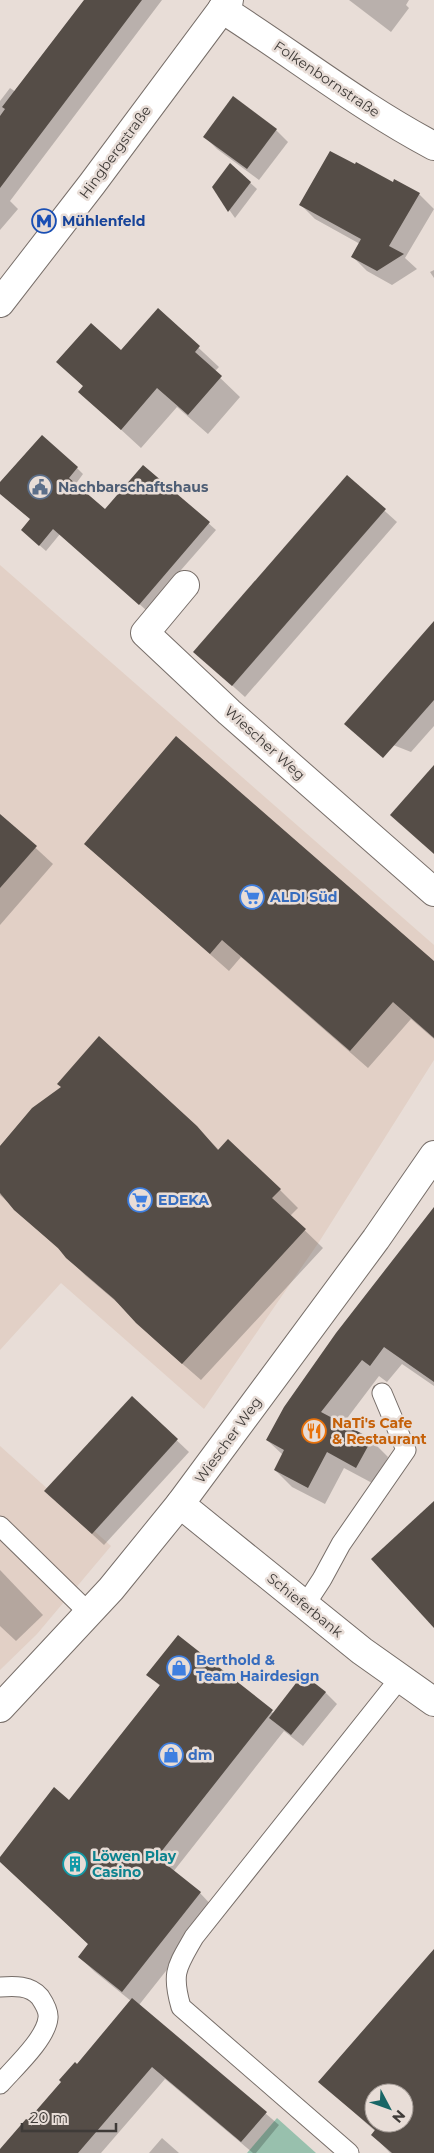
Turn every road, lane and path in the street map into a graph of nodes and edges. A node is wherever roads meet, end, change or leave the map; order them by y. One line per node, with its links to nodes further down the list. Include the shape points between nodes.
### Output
1 (225, 5): 2 (street, Folkenbornstraße, via 398,127); 3 (street, Hingbergstraße)
2 (434, 146)
3 (0, 302)
4 (185, 585): 5 (street, Wiescher Weg, via 145,633 229,712)
5 (434, 892)
6 (434, 1155): 8 (street, Wiescher Weg, via 376,1240)
7 (382, 1394): 10 (lane, via 406,1450)
8 (180, 1504): 10 (street, Schieferbank); 11 (street, Wiescher Weg)
9 (0, 1526): 11 (lane)
10 (305, 1605): 12 (street, Schieferbank)
11 (89, 1613): 13 (street, Wiescher Weg)
12 (400, 1678): 14 (street, Schieferbank); 17 (lane, via 194,1937 178,1965 175,1986 180,2007)
13 (2, 1700)
14 (434, 1702)
15 (0, 1987): 16 (lane, via 24,1987 37,1994 49,2016 40,2038)
16 (0, 2084)
17 (349, 2153)

